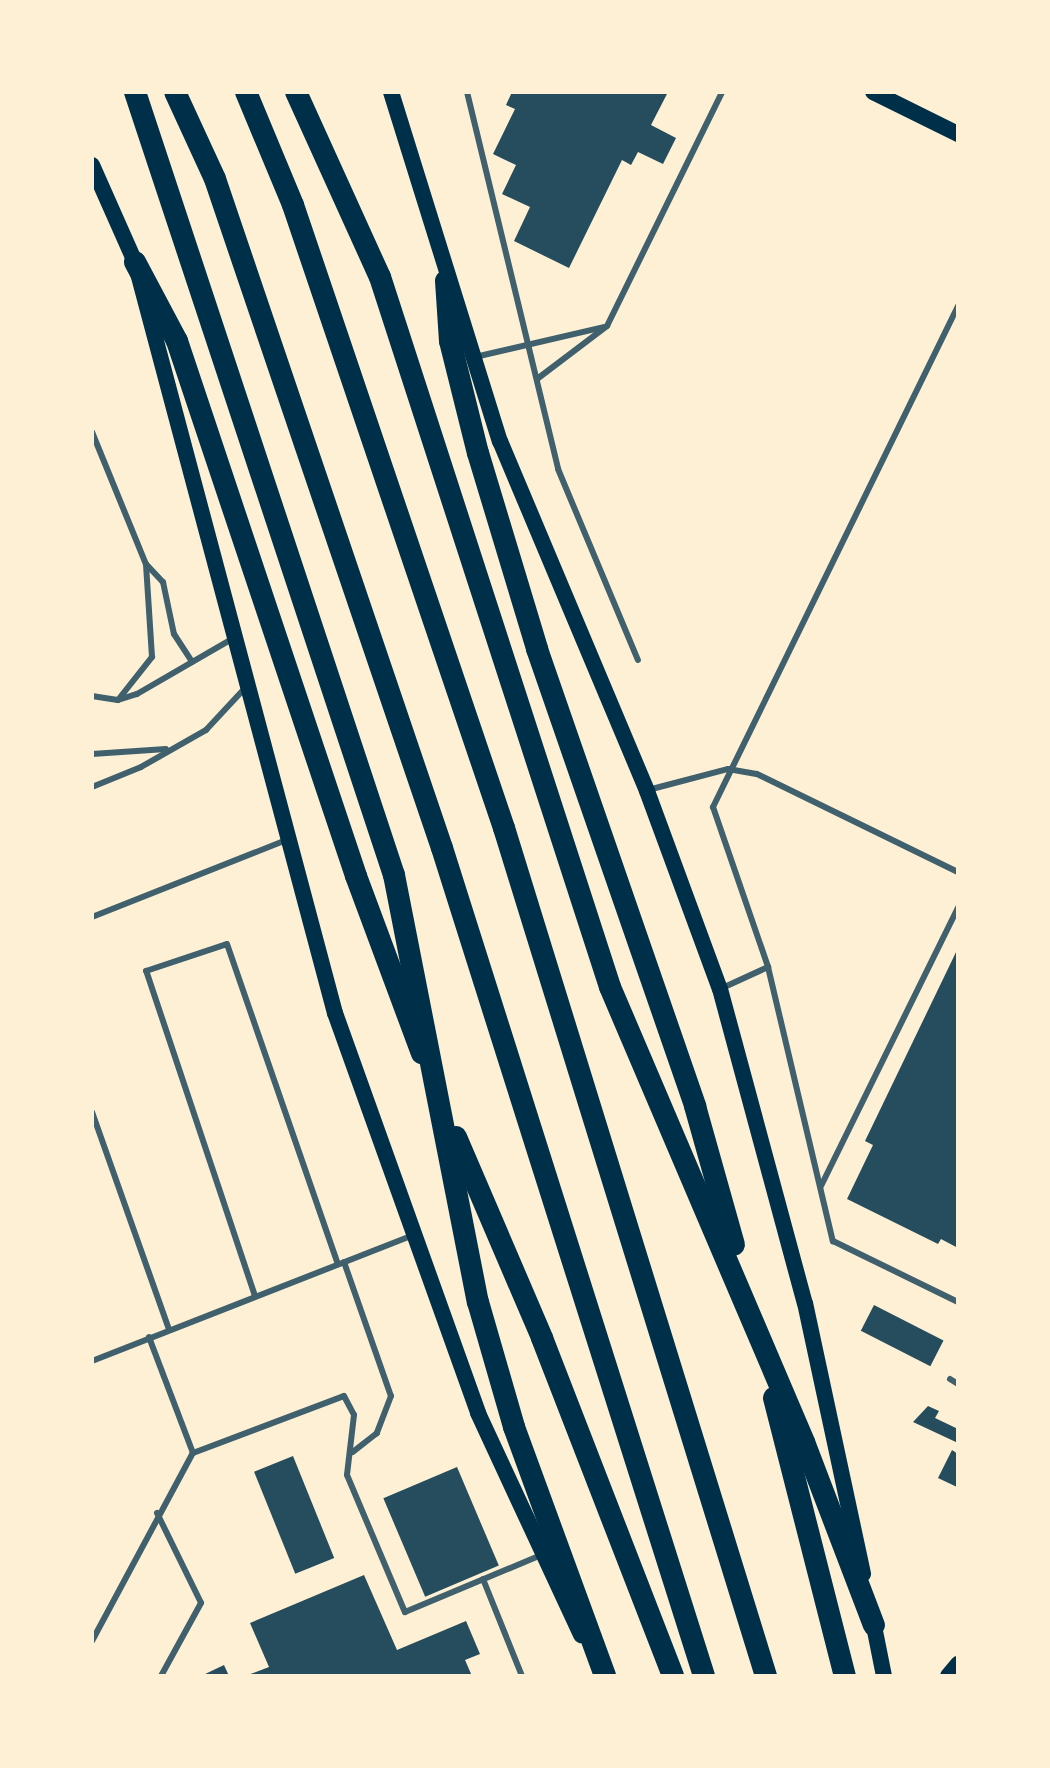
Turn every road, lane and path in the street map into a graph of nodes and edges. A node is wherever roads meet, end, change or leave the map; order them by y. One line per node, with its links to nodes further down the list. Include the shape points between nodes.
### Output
1 (135, 92): 59 (highway, via 394,875 478,1302 514,1427)
2 (175, 92): 61 (highway, via 215,179 442,848)
3 (246, 92): 62 (highway, via 293,205 504,828)
4 (296, 92): 54 (highway, via 380,277 610,987 798,1427)
5 (467, 92): 16 (lane)
6 (722, 92): 15 (lane)
7 (873, 92): 9 (main road)
8 (391, 93): 13 (main road)
9 (898, 98): 10 (main road)
10 (958, 134)
11 (92, 165): 12 (main road)
12 (135, 262): 21 (main road); 60 (highway, via 177,341 356,876 438,1095 542,1338)
13 (446, 281): 17 (main road); 63 (highway, via 450,341 478,453 537,649 624,893 732,1236)
14 (958, 306): 29 (lane)
15 (607, 326): 16 (lane); 18 (lane)
16 (526, 344): 17 (lane); 18 (lane)
17 (472, 358): 31 (main road, via 500,441)
18 (537, 379): 22 (lane, via 558,469)
19 (92, 432): 20 (lane)
20 (146, 564): 23 (lane, via 163,582 174,634); 26 (lane, via 152,657)
21 (232, 639): 23 (lane); 24 (main road)
22 (638, 660)
23 (192, 662): 26 (lane)
24 (245, 688): 27 (lane, via 206,730); 32 (main road)
25 (92, 696): 26 (lane)
26 (118, 700)
27 (169, 749): 28 (lane); 30 (lane, via 129,774)
28 (92, 754)
29 (728, 769): 31 (lane); 33 (lane, via 757,774); 36 (lane, via 713,807)
30 (92, 787)
31 (647, 791): 37 (main road)
32 (287, 840): 35 (lane); 40 (main road, via 335,1013)
33 (958, 872)
34 (958, 907): 39 (lane)
35 (92, 917)
36 (768, 967): 37 (lane); 39 (lane)
37 (720, 989): 54 (main road, via 805,1303)
38 (92, 1112): 44 (lane)
39 (821, 1186): 43 (lane, via 833,1241)
40 (414, 1235): 41 (lane); 52 (main road, via 478,1413)
41 (341, 1263): 42 (lane); 42 (lane, via 227,944 146,971); 49 (lane, via 391,1396 377,1433)
42 (255, 1296): 44 (lane)
43 (958, 1302)
44 (169, 1330): 45 (lane)
45 (149, 1337): 46 (lane); 50 (lane)
46 (92, 1361)
47 (950, 1379): 48 (lane)
48 (958, 1384)
49 (353, 1452): 50 (lane, via 354,1415 340,1396); 53 (lane, via 347,1475 405,1612)
50 (193, 1453): 51 (lane)
51 (157, 1513): 55 (lane); 57 (lane, via 201,1603)
52 (541, 1555): 53 (lane); 59 (main road)
53 (483, 1579): 58 (lane)
54 (874, 1625): 64 (main road)
55 (92, 1641)
56 (958, 1664): 65 (main road)
57 (161, 1676)
58 (522, 1676)
59 (603, 1676)
60 (673, 1676)
61 (704, 1676)
62 (766, 1676)
63 (845, 1676)
64 (884, 1676)
65 (948, 1676)

